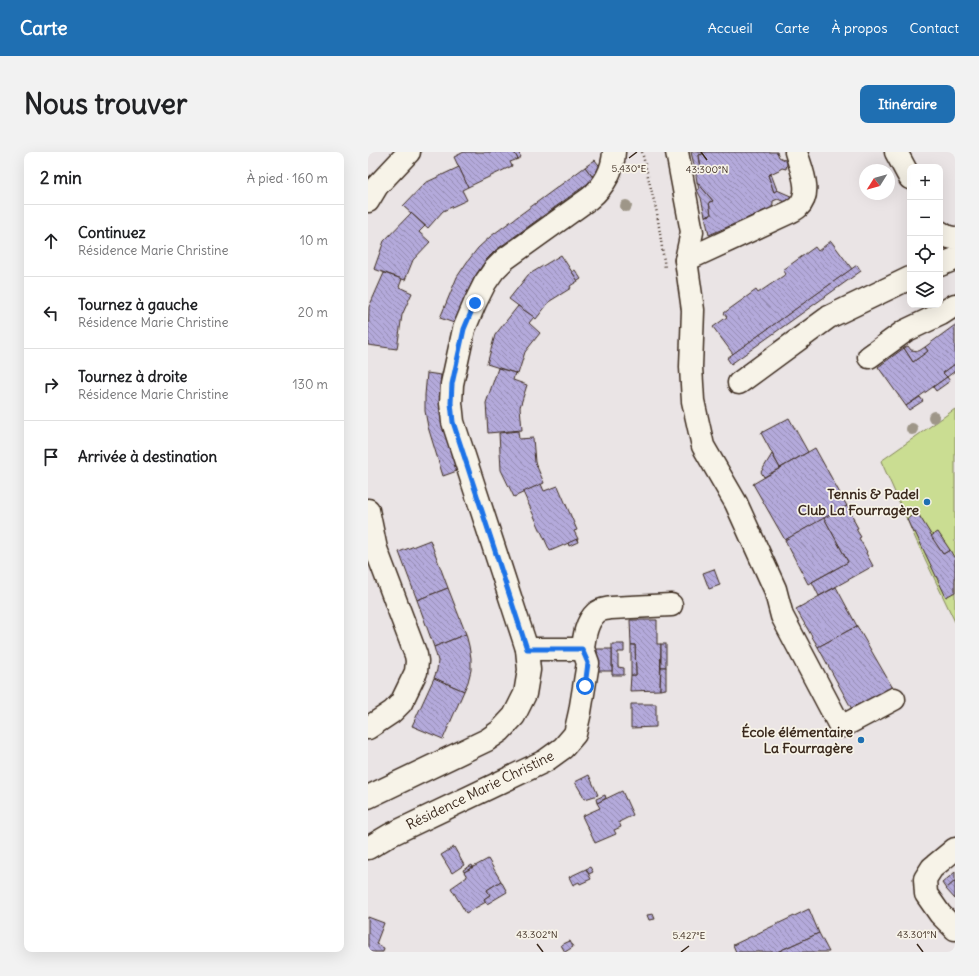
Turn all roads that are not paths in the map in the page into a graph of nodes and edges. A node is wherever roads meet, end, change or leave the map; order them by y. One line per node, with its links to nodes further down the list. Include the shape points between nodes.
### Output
1 (409, 152): 7 (street, via 377,186)
2 (614, 152): 19 (street, via 608,176 599,190 505,259 494,270 485,283 464,329 452,384 453,422)
3 (677, 152): 11 (street, via 692,232)
4 (796, 152): 11 (street, via 806,186 804,198 798,207)
5 (896, 152): 6 (street)
6 (907, 172)
7 (368, 201)
8 (943, 234): 9 (street)
9 (955, 238)
10 (955, 259): 12 (street)
11 (686, 260): 21 (street, via 693,310 693,401 703,446 736,503 775,589 782,616 839,724 843,726)
12 (943, 264)
13 (907, 279): 16 (street, via 829,317)
14 (955, 305): 15 (street, via 905,331)
15 (869, 357)
16 (739, 383)
17 (368, 510): 22 (street, via 376,549 417,661 416,672 401,703)
18 (671, 605): 20 (street, Résidence Marie Christine, via 602,609 590,620)
19 (527, 649): 20 (street); 23 (street, via 530,670 525,694 514,716 500,731 487,740)
20 (582, 649): 24 (street, Résidence Marie Christine, via 588,663 580,712 574,734 562,748 545,761)
21 (894, 699)
22 (368, 728)
23 (368, 797)
24 (368, 848)
25 (955, 849): 26 (street, via 932,868 925,878 926,894)
26 (955, 929)

